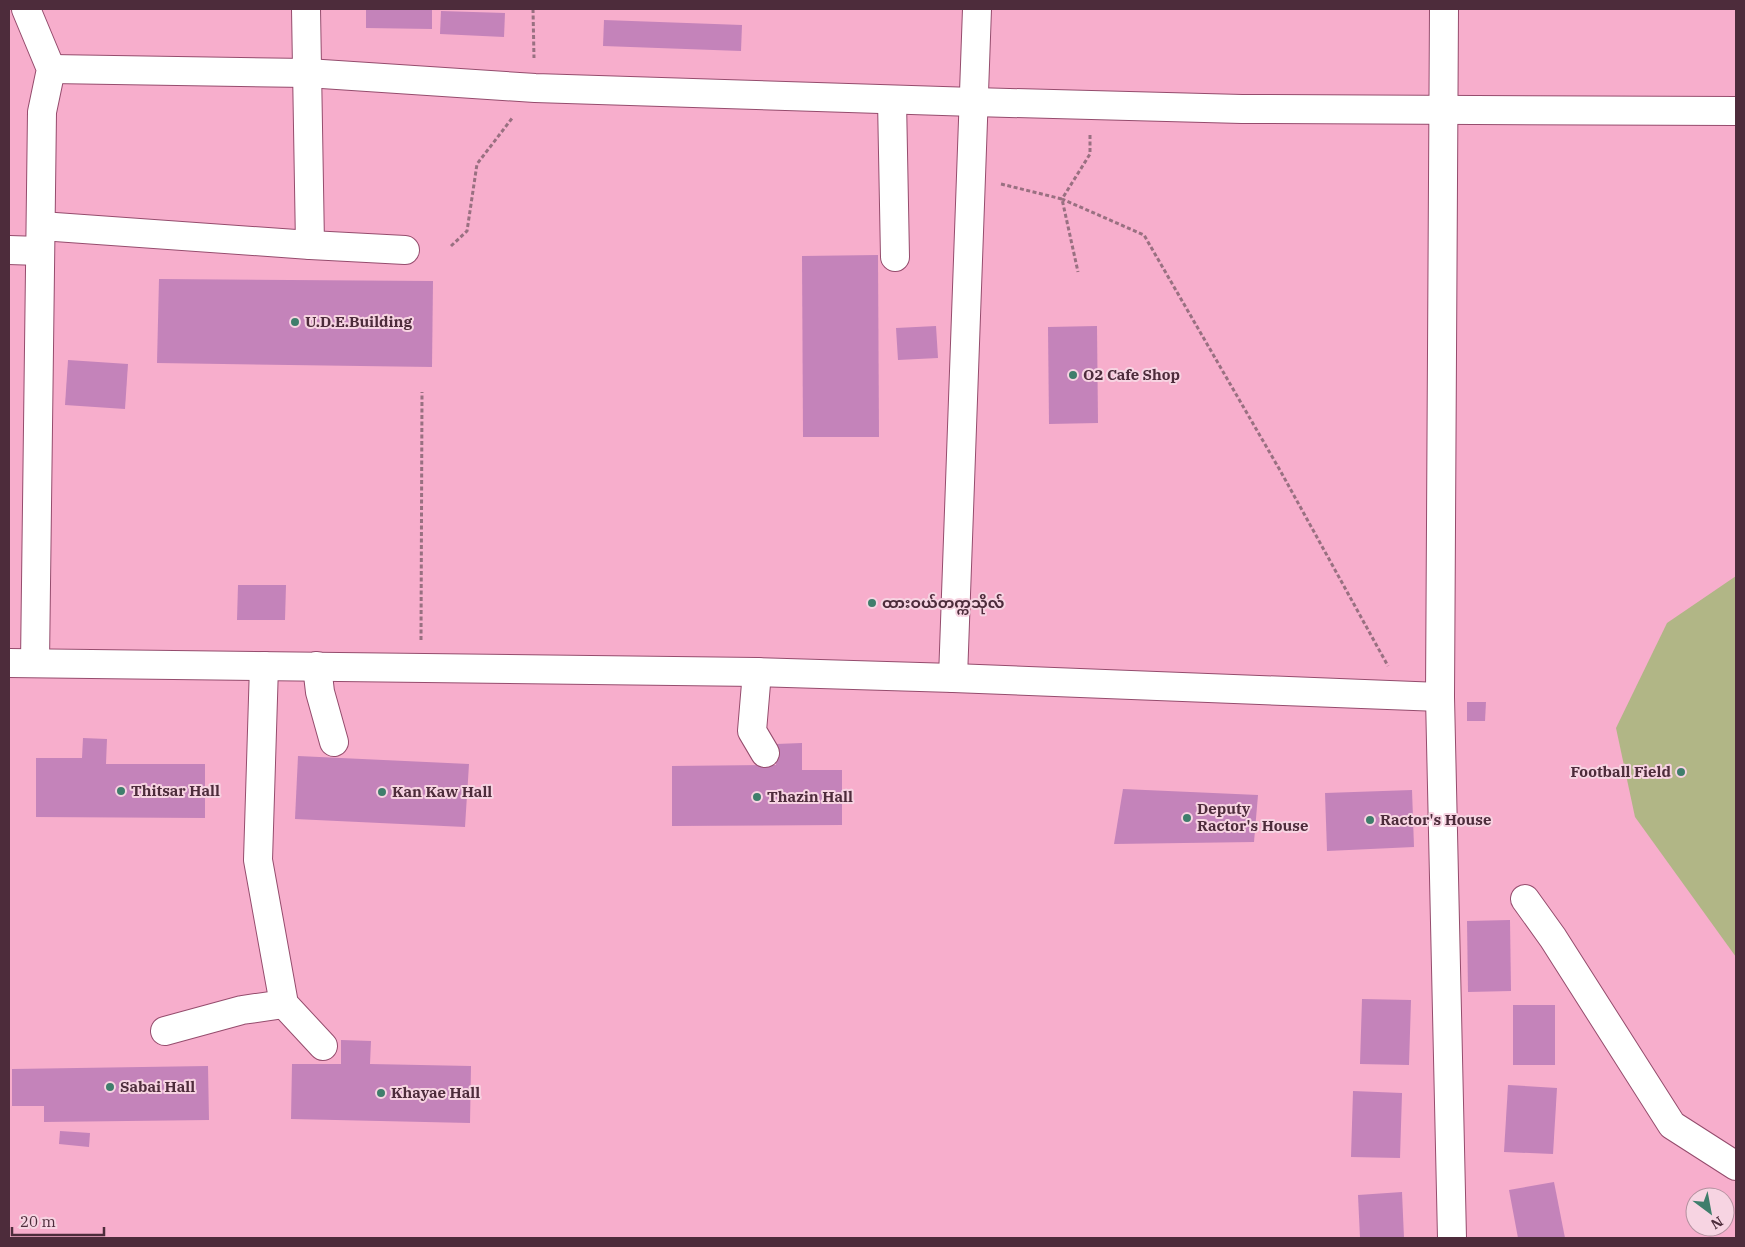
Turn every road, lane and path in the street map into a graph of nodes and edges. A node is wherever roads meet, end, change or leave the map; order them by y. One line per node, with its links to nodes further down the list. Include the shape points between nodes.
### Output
1 (26, 9): 6 (street)
2 (306, 9): 7 (street)
3 (533, 9): 8 (path)
4 (977, 9): 10 (street)
5 (1444, 9): 12 (street)
6 (51, 69): 7 (street); 16 (street, via 42,112)
7 (306, 73): 8 (street); 17 (street)
8 (535, 88): 9 (street); 18 (path, via 477,164 467,231)
9 (892, 100): 10 (street); 21 (street)
10 (974, 102): 11 (street); 29 (street)
11 (1090, 104): 12 (street); 15 (path, via 1090,154)
12 (1444, 110): 13 (street); 31 (street)
13 (1736, 111)
14 (999, 184): 15 (path)
15 (1062, 199): 22 (path); 30 (path, via 1144,235 1281,472)
16 (40, 238): 17 (street); 19 (street); 24 (street)
17 (310, 244): 20 (street)
18 (450, 246)
19 (9, 250)
20 (405, 250)
21 (895, 257)
22 (1078, 272)
23 (422, 392): 27 (path)
24 (22, 663): 25 (street)
25 (264, 666): 26 (street); 35 (street, via 258,860)
26 (317, 666): 27 (street); 32 (street, via 320,692)
27 (421, 668): 28 (street)
28 (757, 672): 29 (street); 33 (street, via 752,731)
29 (953, 678): 30 (street)
30 (1405, 697): 31 (street)
31 (1440, 698): 39 (street)
32 (334, 742)
33 (765, 753)
34 (1525, 899): 38 (street, via 1672,1126)
35 (284, 1004): 36 (street, via 242,1010); 37 (street)
36 (165, 1031)
37 (323, 1046)
38 (1736, 1166)
39 (1452, 1238)

